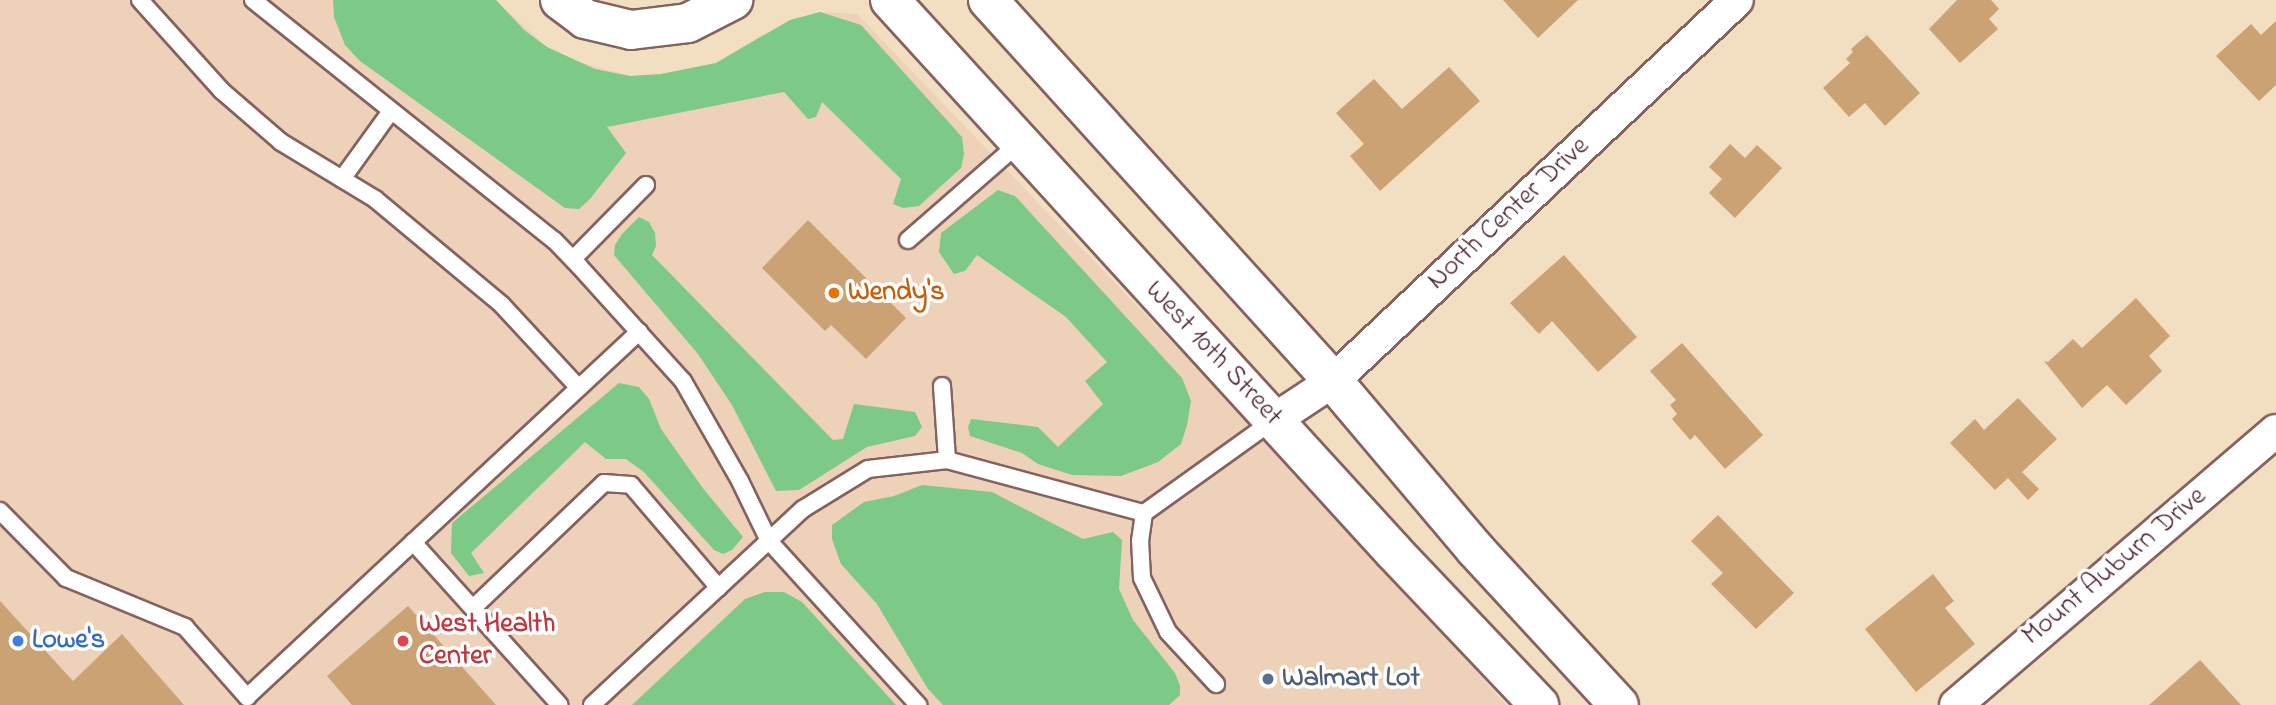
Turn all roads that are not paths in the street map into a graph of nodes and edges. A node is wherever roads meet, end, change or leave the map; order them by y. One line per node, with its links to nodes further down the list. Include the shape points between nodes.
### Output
1 (140, 0): 10 (lane, via 222,91 281,142)
2 (560, 0): 3 (main road, via 585,19 631,30 688,23)
3 (733, 0)
4 (890, 0): 9 (main road, West 10th Street)
5 (988, 0): 15 (main road)
6 (1737, 0): 15 (street, North Center Drive)
7 (256, 1): 8 (lane)
8 (391, 111): 10 (lane); 13 (lane)
9 (1020, 142): 12 (lane); 18 (main road, West 10th Street)
10 (342, 178): 17 (lane, via 375,199 502,305)
11 (646, 185): 13 (lane)
12 (908, 240)
13 (573, 259): 14 (lane)
14 (639, 332): 17 (lane); 23 (lane, via 683,381)
15 (1333, 381): 18 (street, North Center Drive); 33 (main road, via 1475,549)
16 (942, 386): 20 (lane)
17 (578, 387): 24 (lane)
18 (1274, 420): 22 (lane); 32 (main road, West 10th Street)
19 (2276, 430): 34 (street, Mount Auburn Drive)
20 (947, 460): 22 (lane); 23 (lane, via 868,469 803,509)
21 (0, 511): 28 (lane, via 66,578 185,627)
22 (1144, 513): 27 (lane, via 1142,578 1168,632)
23 (769, 541): 25 (lane); 31 (lane)
24 (413, 542): 26 (lane); 28 (lane)
25 (719, 588): 26 (lane, via 631,485 604,483); 30 (lane)
26 (473, 608): 29 (lane)
27 (1216, 684)
28 (254, 701)
29 (560, 705)
30 (592, 705)
31 (918, 705)
32 (1539, 705)
33 (1619, 705)
34 (1956, 705)

